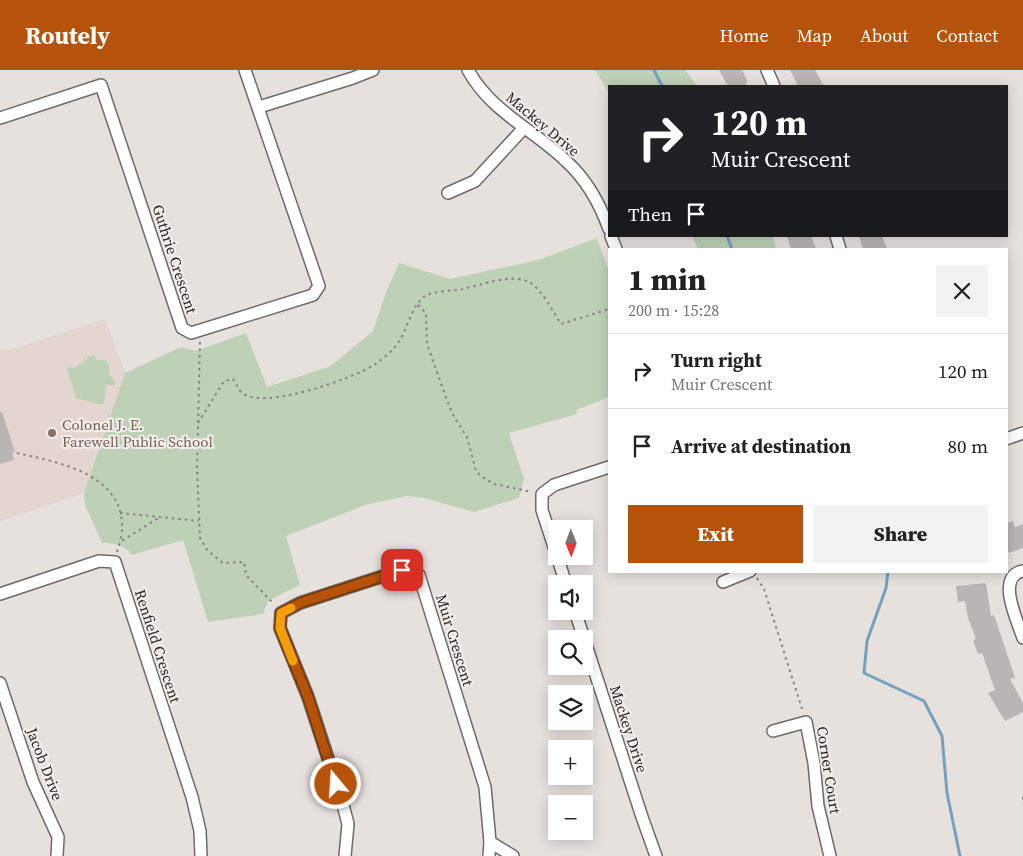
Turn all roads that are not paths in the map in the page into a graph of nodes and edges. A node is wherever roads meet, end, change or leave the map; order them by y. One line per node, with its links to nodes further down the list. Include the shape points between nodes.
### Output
1 (245, 70): 6 (street, Guthrie Crescent)
2 (373, 70): 6 (street)
3 (468, 70): 8 (street, Mackey Drive, via 476,85)
4 (767, 70): 5 (street)
5 (774, 85)
6 (258, 107): 7 (street, Guthrie Crescent, via 319,286 313,295 191,332 182,328 101,84)
7 (0, 118)
8 (524, 128): 9 (street, via 475,181); 10 (street, Mackey Drive, via 567,161 585,183)
9 (448, 193)
10 (608, 227)
11 (1023, 433): 12 (street)
12 (1008, 438)
13 (608, 466): 14 (street, via 554,486 542,494 542,510)
14 (548, 528)
15 (1023, 571): 20 (street, via 1013,576 1008,588)
16 (753, 574): 17 (street)
17 (723, 582)
18 (0, 594): 25 (street, Renfield Crescent, via 99,561 115,562 192,797)
19 (578, 620): 29 (street, Mackey Drive)
20 (1023, 638)
21 (0, 683): 24 (street, Jacob Drive, via 33,782 58,837)
22 (773, 731): 30 (street, Corner Court, via 806,722 818,806)
23 (490, 842): 26 (street, Muir Crescent, via 486,787 419,575 402,570 300,603 281,613 280,628 308,697 342,801 348,824); 27 (street, Muir Crescent); 28 (street)
24 (57, 856)
25 (202, 856)
26 (345, 856)
27 (489, 856)
28 (513, 856)
29 (656, 856)
30 (830, 856)

